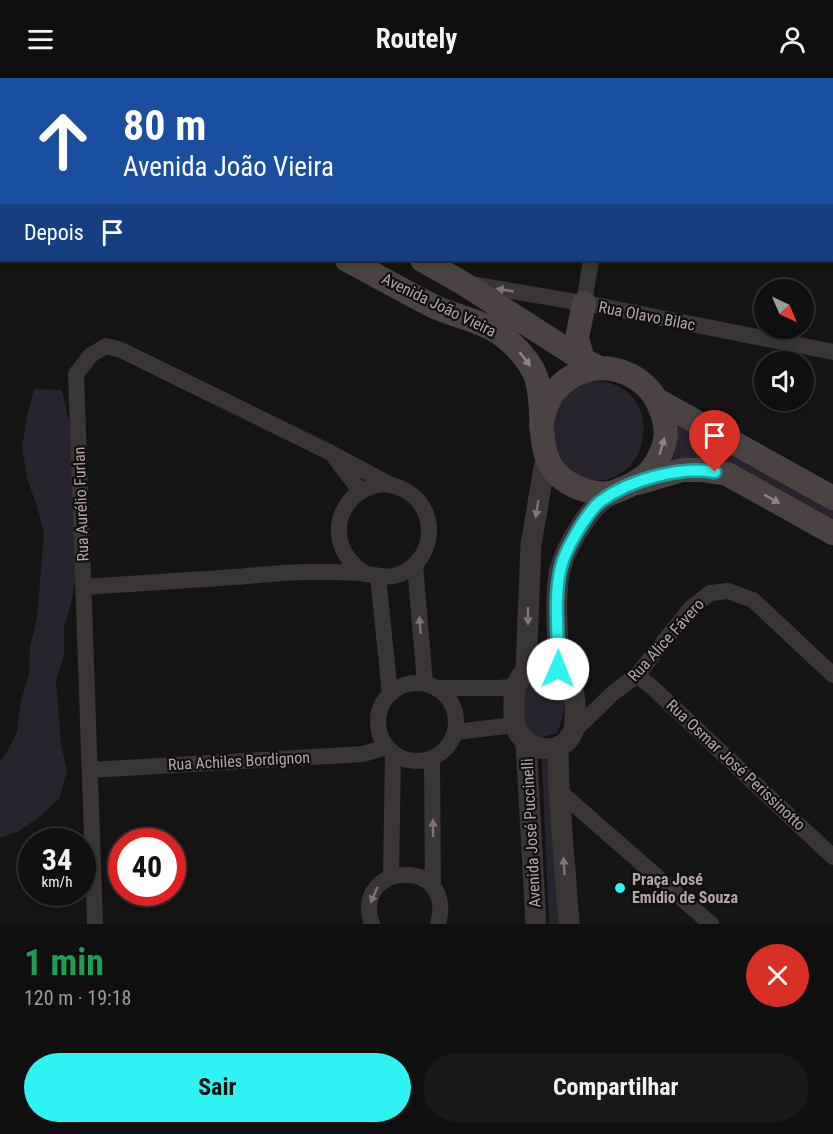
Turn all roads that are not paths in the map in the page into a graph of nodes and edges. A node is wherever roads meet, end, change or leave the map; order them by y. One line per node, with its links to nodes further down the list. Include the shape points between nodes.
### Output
1 (349, 261): 9 (main road, Avenida João Vieira, one-way to 9, via 434,306 495,330 508,340 529,362 536,377)
2 (424, 261): 4 (main road, Avenida João Vieira)
3 (591, 261): 5 (street)
4 (461, 282): 5 (street, Rua Olavo Bilac, one-way to 4); 7 (main road, Avenida João Vieira)
5 (584, 303): 6 (street, Rua Olavo Bilac); 7 (main road, via 578,338)
6 (833, 352)
7 (592, 364): 8 (main road, via 623,371 644,383); 9 (main road, via 554,393)
8 (659, 401): 12 (main road, one-way to 8, via 655,466 664,446 666,423); 16 (main road)
9 (541, 426): 11 (main road)
10 (331, 453): 13 (street, Rua Aurélio Furlan); 14 (street, Rua Aurélio Furlan); 22 (street, Rua Aurélio Furlan, via 106,346 91,355 76,374)
11 (546, 456): 15 (main road, via 553,468 574,486 594,492); 26 (street, one-way to 26, via 531,545)
12 (638, 483): 15 (main road); 17 (main road, one-way to 17, via 682,470 727,474)
13 (393, 486): 14 (street, via 371,487); 19 (street, via 418,500 430,526 424,554)
14 (361, 492): 18 (street, via 342,512 338,526)
15 (615, 492): 23 (street, via 599,503 584,522 561,567)
16 (833, 498)
17 (833, 533)
18 (343, 553): 20 (street); 21 (street, via 353,565)
19 (415, 565): 21 (street, via 391,577); 27 (street, one-way to 19)
20 (312, 572): 21 (street); 22 (street)
21 (372, 575): 29 (street)
22 (84, 587): 36 (street, Rua Aurélio Furlan)
23 (558, 669): 26 (street, via 537,665); 30 (street, via 564,673)
24 (637, 675): 25 (street, Rua Alice Fávero, via 691,608 710,593 728,591 753,600); 28 (street, Rua Alice Fávero); 38 (street, Rua Osmar José Perissinotto)
25 (833, 675)
26 (521, 678): 27 (street, via 498,688); 32 (street, via 513,697)
27 (432, 686): 29 (street, via 406,684); 31 (street, via 450,700 456,716)
28 (613, 693): 30 (street, Rua Alice Fávero); 33 (street, Rua Alice Fávero)
29 (390, 694): 34 (street, via 381,706 378,720 380,734)
30 (575, 698): 33 (street)
31 (455, 732): 32 (street); 35 (street, via 450,743)
32 (521, 734): 33 (street, via 536,748 545,750); 44 (street, Avenida José Puccinelli)
33 (566, 740): 37 (street, Avenida José Puccinelli)
34 (390, 750): 35 (street, via 412,761); 36 (street, Rua Achiles Bordignon); 39 (street)
35 (432, 758): 40 (street, one-way to 35)
36 (91, 770): 41 (street, Rua Aurélio Furlan)
37 (559, 791): 45 (street, Avenida José Puccinelli, one-way to 37); 46 (street)
38 (833, 857)
39 (391, 876): 40 (street, via 406,873 421,877); 42 (street, one-way to 42, via 378,885 370,898)
40 (433, 887): 43 (street, via 441,911)
41 (95, 924)
42 (372, 924)
43 (438, 924)
44 (536, 924)
45 (569, 924)
46 (711, 924)

